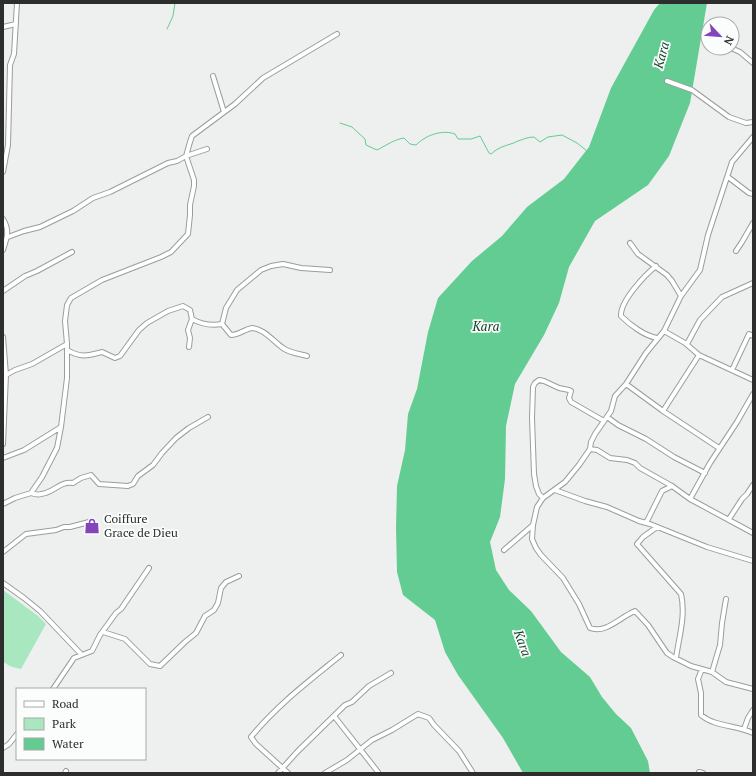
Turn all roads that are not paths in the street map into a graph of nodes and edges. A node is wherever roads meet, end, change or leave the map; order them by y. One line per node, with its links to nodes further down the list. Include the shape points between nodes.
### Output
1 (17, 3): 2 (street)
2 (16, 24): 3 (street); 14 (street, via 14,54 10,65 8,145)
3 (3, 27)
4 (337, 34): 9 (street, via 263,78)
5 (740, 52): 6 (street)
6 (753, 62)
7 (213, 76): 9 (street)
8 (667, 81): 10 (street, via 692,90 729,117 746,123)
9 (224, 112): 13 (street, via 192,136)
10 (753, 122)
11 (753, 137): 15 (street, via 732,162)
12 (207, 149): 13 (street)
13 (186, 156): 19 (street, via 93,198 40,227); 35 (street, via 194,180 188,234 171,252 102,280 71,298 67,305 65,322)
14 (3, 172)
15 (728, 177): 16 (street); 28 (street, via 708,235 700,270)
16 (753, 194)
17 (3, 219): 19 (street)
18 (753, 223): 22 (street)
19 (8, 237): 21 (street)
20 (630, 243): 24 (street, via 638,254)
21 (3, 250)
22 (736, 251)
23 (72, 252): 27 (street, via 25,276)
24 (656, 266): 28 (street, via 672,281); 34 (street, via 641,280 624,305 621,316 648,336)
25 (330, 270): 30 (street, via 283,264 261,270 237,290 226,308)
26 (753, 283): 36 (street, via 722,297 700,320)
27 (3, 291)
28 (681, 296): 31 (street)
29 (192, 319): 30 (street, via 207,324); 37 (street, via 188,330); 38 (street, via 190,310 183,306 158,316 139,330 120,356 114,358 102,352 80,356)
30 (222, 324): 40 (street, via 231,335 238,335 252,328 262,330 283,348)
31 (664, 331): 34 (street); 36 (street)
32 (753, 336): 41 (street, via 749,334)
33 (3, 338): 42 (street)
34 (657, 338): 44 (street)
35 (67, 344): 38 (street); 42 (street)
36 (687, 344): 39 (street)
37 (189, 347)
38 (67, 350): 51 (street, via 67,378)
39 (699, 355): 41 (street); 46 (street)
40 (307, 356)
41 (732, 370): 43 (street)
42 (6, 375): 47 (street)
43 (753, 380)
44 (626, 384): 46 (street); 49 (street, via 615,396)
45 (753, 394): 53 (street, via 738,422)
46 (663, 411): 53 (street)
47 (4, 415): 52 (street)
48 (208, 416): 60 (street, via 176,438 153,465 128,486 99,484 91,475 73,483 66,482 50,492)
49 (607, 417): 50 (street); 56 (street)
50 (604, 421): 54 (street, via 595,434); 61 (street, via 571,402 571,391 544,381 539,380 535,383 532,403 534,474 539,494)
51 (61, 427): 55 (street, via 24,450); 60 (street, via 57,448)
52 (3, 444)
53 (719, 448): 56 (street)
54 (590, 449): 57 (street, via 610,458 635,463); 59 (street, via 571,475)
55 (3, 458)
56 (705, 473): 62 (street)
57 (672, 486): 62 (street); 66 (street, via 662,491)
58 (753, 486): 64 (street)
59 (555, 490): 61 (street); 66 (street)
60 (31, 493): 63 (street)
61 (543, 498): 67 (street, via 537,507)
62 (690, 499): 64 (street)
63 (3, 504)
64 (729, 519): 69 (street)
65 (89, 522): 71 (street, via 26,534)
66 (646, 523): 68 (street)
67 (533, 525): 70 (street); 80 (street, via 532,539 536,548 562,578 590,628 605,628 635,611 667,653)
68 (657, 527): 72 (street, via 717,551); 80 (street, via 637,544 681,594 682,625)
69 (753, 533)
70 (504, 550)
71 (3, 552)
72 (753, 561)
73 (149, 568): 77 (street)
74 (239, 576): 77 (street, via 226,582 221,588 214,610 205,616 196,633 160,666 150,664 125,639)
75 (3, 583): 78 (street, via 40,612)
76 (726, 599): 82 (street, via 720,645)
77 (103, 632): 78 (street, via 92,650)
78 (81, 654): 84 (street, via 74,658)
79 (341, 655): 93 (street, via 293,693 251,737)
80 (676, 658): 81 (street)
81 (702, 669): 82 (street); 88 (street, via 698,679 701,714 711,720)
82 (712, 672): 85 (street, via 726,682)
83 (391, 673): 87 (street, via 369,686)
84 (54, 688)
85 (753, 688)
86 (753, 710): 88 (street)
87 (334, 716): 92 (street); 93 (street)
88 (744, 729): 89 (street)
89 (753, 733)
90 (16, 735): 91 (street)
91 (3, 748)
92 (361, 748): 94 (street); 95 (street, via 418,714 429,718 458,751); 98 (street)
93 (282, 768): 96 (street); 97 (street)
94 (378, 772)
95 (471, 772)
96 (278, 773)
97 (288, 773)
98 (325, 773)
99 (699, 773): 100 (street)
100 (703, 773)

